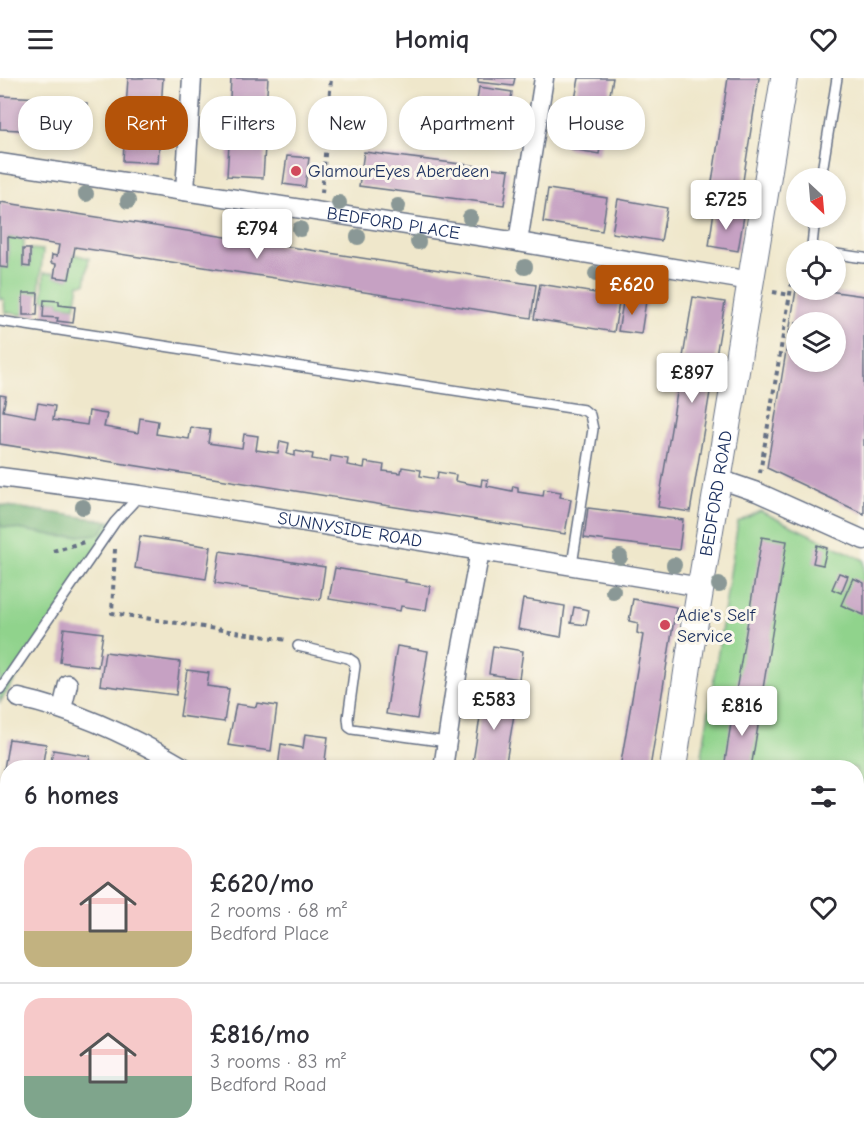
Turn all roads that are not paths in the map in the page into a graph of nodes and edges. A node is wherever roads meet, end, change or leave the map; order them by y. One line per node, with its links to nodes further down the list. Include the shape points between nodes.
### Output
1 (192, 78): 7 (street)
2 (544, 78): 8 (street)
3 (784, 78): 11 (street, BEDFORD ROAD)
4 (837, 78): 6 (lane)
5 (0, 163): 7 (street, BEDFORD PLACE)
6 (823, 168)
7 (184, 191): 8 (street, BEDFORD PLACE)
8 (518, 242): 11 (street, BEDFORD PLACE)
9 (846, 255): 10 (lane)
10 (864, 258)
11 (751, 281): 14 (street, BEDFORD ROAD)
12 (0, 321): 18 (lane, via 584,410 590,415 593,429)
13 (0, 477): 15 (street, SUNNYSIDE ROAD)
14 (719, 479): 16 (street); 19 (street, BEDFORD ROAD)
15 (140, 495): 17 (street, SUNNYSIDE ROAD); 22 (lane, via 115,522)
16 (864, 540)
17 (480, 551): 18 (street, SUNNYSIDE ROAD); 25 (street)
18 (572, 565): 19 (street, SUNNYSIDE ROAD)
19 (701, 587): 28 (street, BEDFORD ROAD)
20 (298, 646): 25 (lane, via 354,662 348,722 352,729)
21 (68, 684): 24 (street)
22 (0, 689)
23 (19, 698): 24 (street)
24 (62, 709): 26 (street, via 118,732)
25 (447, 742): 27 (street)
26 (170, 760)
27 (444, 760)
28 (675, 760)

